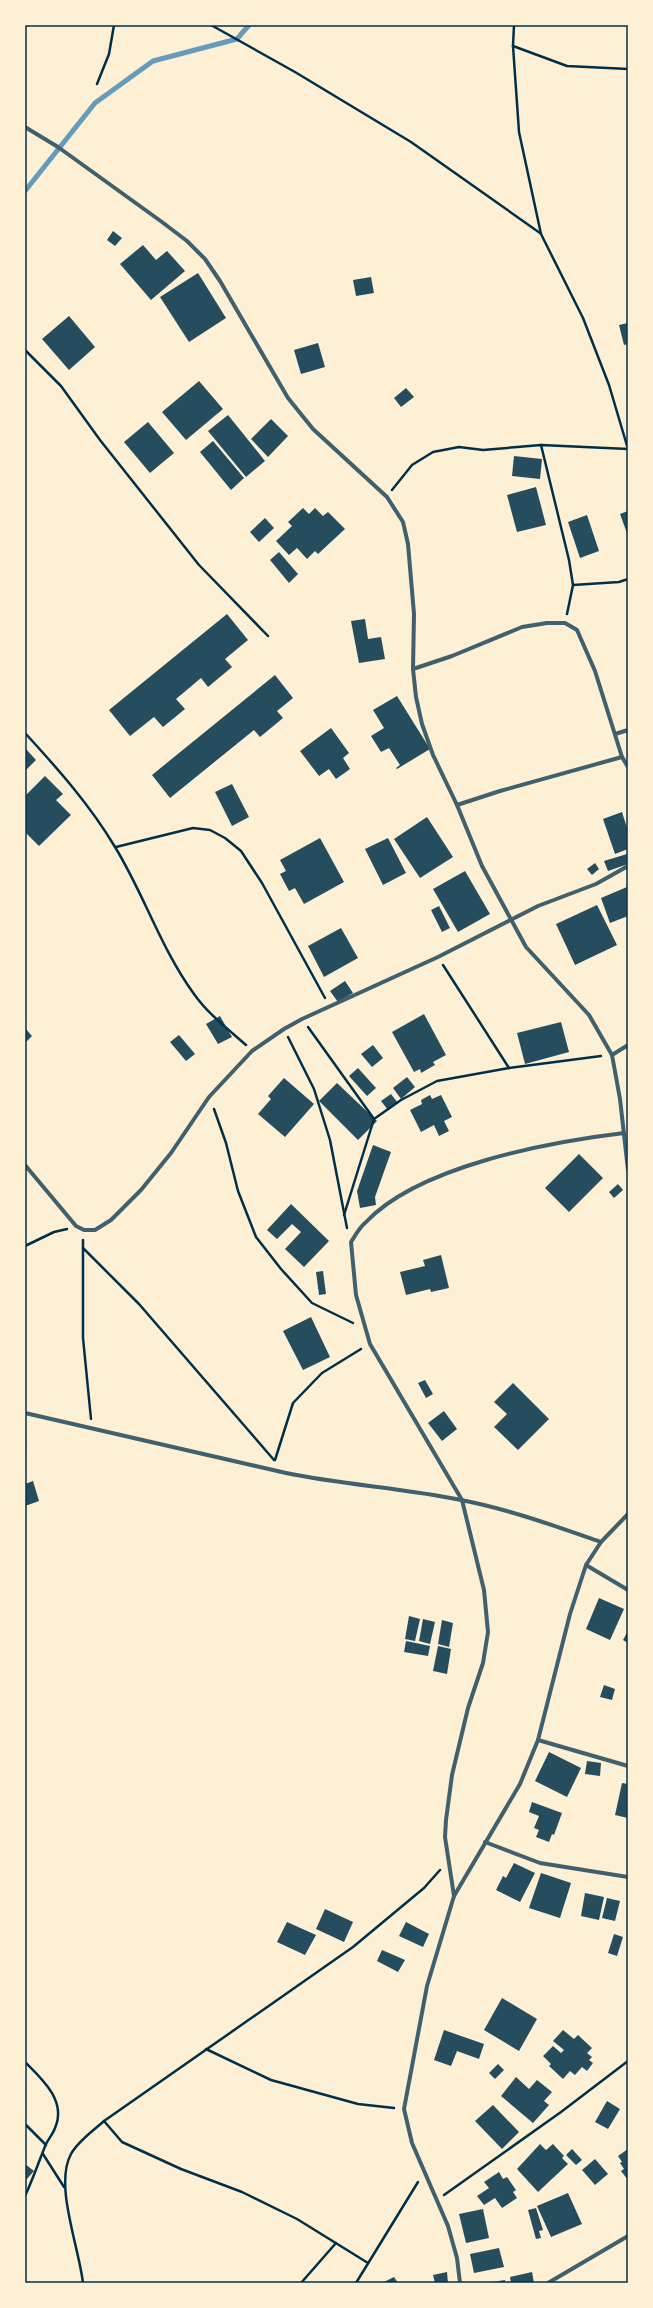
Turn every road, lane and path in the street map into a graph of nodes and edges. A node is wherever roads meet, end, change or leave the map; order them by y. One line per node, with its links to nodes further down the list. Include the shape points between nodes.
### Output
1 (114, 25): 6 (path, via 109,54)
2 (211, 25): 8 (path, via 411,142)
3 (514, 25): 4 (path)
4 (513, 46): 5 (path, via 567,66); 8 (path, via 519,132)
5 (628, 69)
6 (97, 84)
7 (25, 127): 12 (street, via 162,222 205,259 288,398 313,429)
8 (541, 234): 11 (path, via 583,318 609,386)
9 (25, 350): 16 (path, via 61,386 100,440 199,565)
10 (540, 445): 11 (path); 12 (path, via 483,450 459,446 434,452 412,465); 14 (path)
11 (628, 449)
12 (387, 497): 17 (street, via 403,522 408,544 414,614)
13 (628, 579): 14 (path, via 619,582)
14 (573, 585): 15 (path)
15 (565, 623): 17 (street, via 547,622 522,627); 20 (street, via 577,630 595,671)
16 (268, 636)
17 (413, 669): 23 (street, via 422,724 433,755)
18 (628, 730): 20 (street)
19 (25, 733): 24 (path, via 68,779)
20 (615, 734): 21 (street)
21 (622, 757): 22 (street); 23 (street)
22 (628, 767)
23 (457, 805): 26 (street, via 482,866)
24 (116, 847): 28 (path, via 192,828 210,830 225,838 241,851 262,883); 32 (path, via 155,926 193,993 204,1008)
25 (628, 866): 26 (street, via 596,884 538,906)
26 (512, 920): 27 (street); 33 (street, via 526,947 589,1015)
27 (438, 958): 28 (street); 34 (path)
28 (329, 1006): 29 (street)
29 (302, 1019): 30 (street); 36 (path)
30 (284, 1029): 32 (street); 40 (path, via 314,1089 330,1140)
31 (628, 1045): 33 (street)
32 (252, 1051): 35 (street)
33 (612, 1055): 34 (path); 37 (street)
34 (509, 1068): 36 (path, via 436,1081 401,1100)
35 (209, 1097): 42 (street, via 171,1153 127,1205 95,1230); 46 (path, via 226,1143 238,1191 256,1237 312,1303)
36 (374, 1119): 40 (path)
37 (624, 1133): 39 (street); 43 (street, via 577,1138 491,1158 425,1183 384,1206 364,1223)
38 (25, 1165): 41 (street)
39 (628, 1170)
40 (344, 1215): 43 (path)
41 (76, 1226): 42 (street); 44 (path, via 54,1232)
42 (84, 1230): 45 (path)
43 (350, 1242): 46 (street, via 352,1275)
44 (25, 1246)
45 (83, 1248): 49 (path, via 83,1338); 52 (path, via 139,1304)
46 (364, 1328): 47 (street)
47 (370, 1344): 52 (path, via 322,1373 293,1402); 54 (street)
48 (25, 1413): 49 (street)
49 (92, 1427): 53 (street)
50 (25, 1438): 51 (path)
51 (25, 1450)
52 (275, 1460): 53 (path)
53 (286, 1474): 54 (street)
54 (462, 1500): 56 (street, via 550,1524); 62 (street, via 484,1590 488,1632 483,1663 468,1708 452,1776 445,1837)
55 (628, 1514): 56 (street)
56 (601, 1542): 57 (street)
57 (586, 1565): 58 (street); 59 (street, via 570,1614)
58 (628, 1590)
59 (538, 1740): 60 (street); 61 (street, via 520,1784)
60 (628, 1766)
61 (485, 1842): 63 (street, via 540,1863); 64 (street)
62 (448, 1861): 64 (street); 65 (path, via 424,1888 353,1948)
63 (628, 1877)
64 (454, 1896): 68 (street, via 427,1986)
65 (205, 2049): 68 (path, via 271,2080 358,2104); 69 (path)
66 (628, 2061): 76 (path)
67 (25, 2062): 71 (path, via 44,2081 55,2097 58,2115 56,2127)
68 (404, 2110): 73 (street, via 412,2143)
69 (104, 2121): 74 (path, via 71,2154); 78 (path, via 122,2142 181,2169 242,2192 297,2219)
70 (25, 2124): 71 (path)
71 (46, 2145): 72 (path)
72 (43, 2154): 74 (path); 75 (path)
73 (425, 2171): 76 (street); 79 (path)
74 (64, 2188): 80 (path)
75 (25, 2196)
76 (437, 2200): 83 (street, via 448,2226)
77 (628, 2236): 84 (street)
78 (336, 2243): 79 (path); 81 (path)
79 (368, 2264): 82 (path)
80 (83, 2283)
81 (301, 2283)
82 (356, 2283)
83 (460, 2283)
84 (548, 2283)

